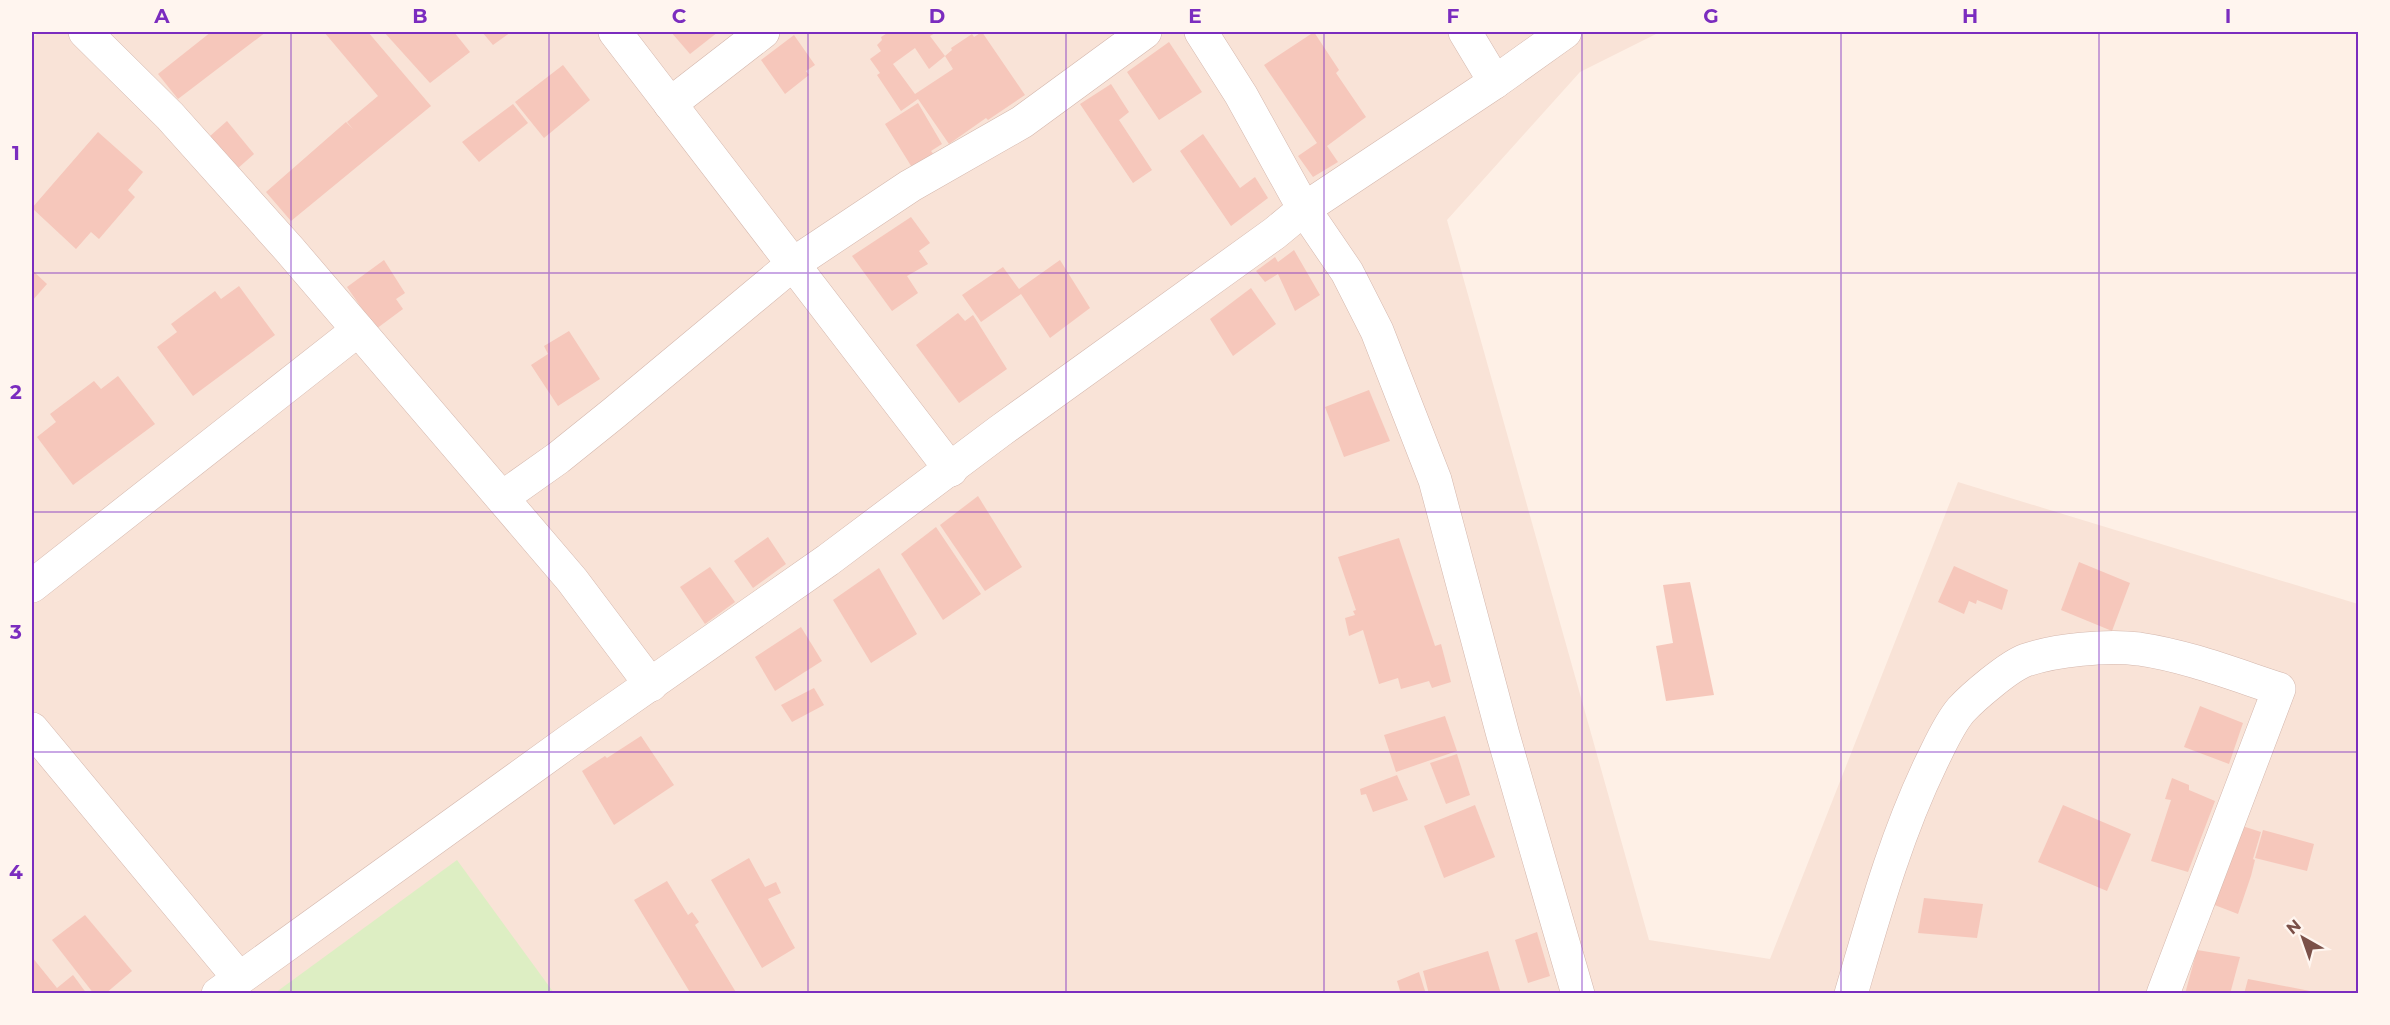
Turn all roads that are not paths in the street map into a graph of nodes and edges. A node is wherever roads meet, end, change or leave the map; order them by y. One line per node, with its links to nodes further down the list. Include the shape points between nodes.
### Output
1 (85, 32): 12 (street, via 170,116)
2 (615, 32): 9 (street)
3 (763, 32): 9 (street)
4 (1145, 32): 11 (street, via 1022,122 910,186)
5 (1201, 32): 10 (street)
6 (1465, 32): 8 (street)
7 (1565, 32): 8 (street)
8 (1495, 82): 10 (street)
9 (670, 104): 11 (street)
10 (1304, 209): 13 (street); 19 (street, via 1347,272 1377,331 1435,480)
11 (793, 264): 13 (street); 14 (street, via 558,458)
12 (358, 330): 14 (street); 15 (street)
13 (951, 470): 16 (street)
14 (503, 497): 16 (street)
15 (32, 586)
16 (651, 685): 18 (street)
17 (32, 729): 18 (street)
18 (229, 986)
19 (1578, 993)
20 (1851, 993): 21 (street, via 1913,800 1960,711 2024,661 2072,650 2137,649 2188,659 2279,689)
21 (2163, 993)

